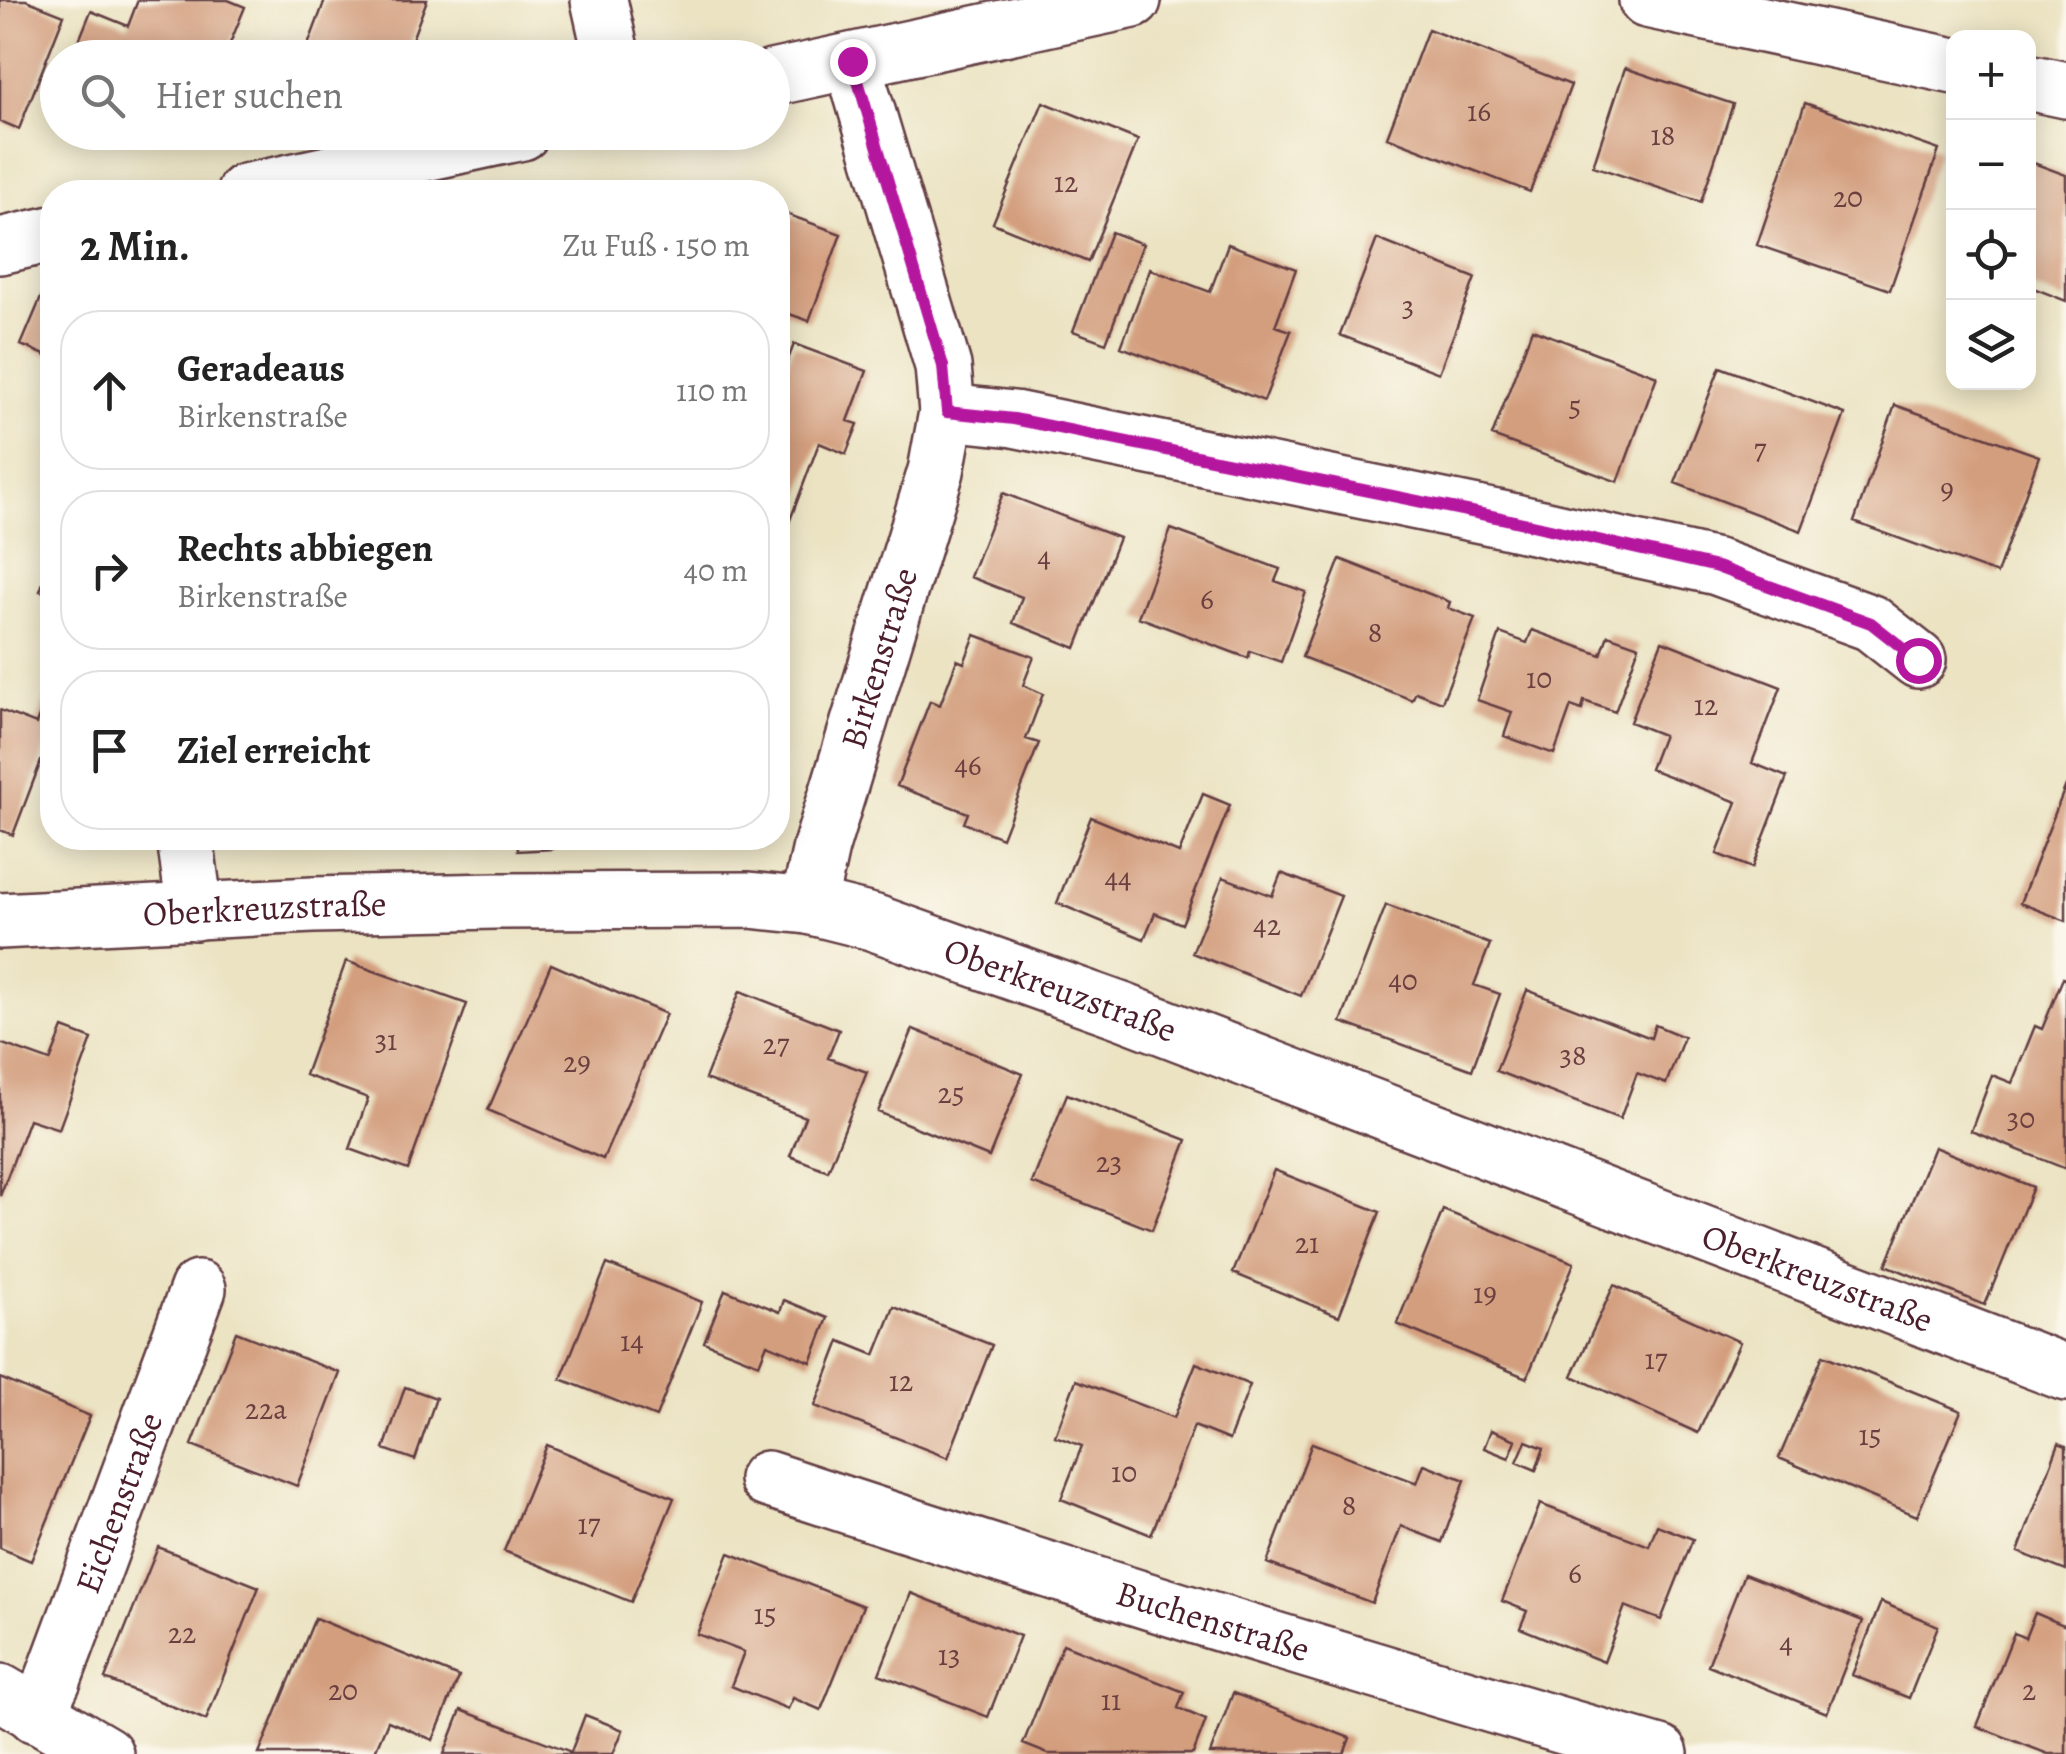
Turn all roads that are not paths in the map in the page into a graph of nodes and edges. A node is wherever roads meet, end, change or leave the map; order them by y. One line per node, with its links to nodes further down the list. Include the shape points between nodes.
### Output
1 (600, 0): 4 (street)
2 (1133, 0): 5 (street)
3 (1647, 0): 6 (street)
4 (608, 40)
5 (852, 61): 7 (street); 14 (street, Birkenstraße, via 943,366)
6 (1946, 64)
7 (790, 74)
8 (2036, 84): 9 (street)
9 (2066, 90)
10 (439, 150): 11 (street)
11 (301, 180)
12 (40, 237): 13 (street)
13 (0, 246)
14 (947, 412): 15 (street, via 1014,419 1717,567 1871,623); 17 (street, Birkenstraße, via 936,471)
15 (1918, 660)
16 (187, 850): 18 (street)
17 (808, 906): 18 (street, Oberkreuzstraße, via 748,900 496,901); 21 (street, Oberkreuzstraße, via 1104,1004)
18 (195, 912): 19 (street, Oberkreuzstraße)
19 (0, 921)
20 (198, 1289): 23 (street, Eichenstraße, via 53,1680)
21 (2066, 1374)
22 (768, 1479): 25 (street, Buchenstraße, via 1048,1572)
23 (18, 1704): 24 (street, Eichenstraße)
24 (105, 1754)
25 (1660, 1754)

